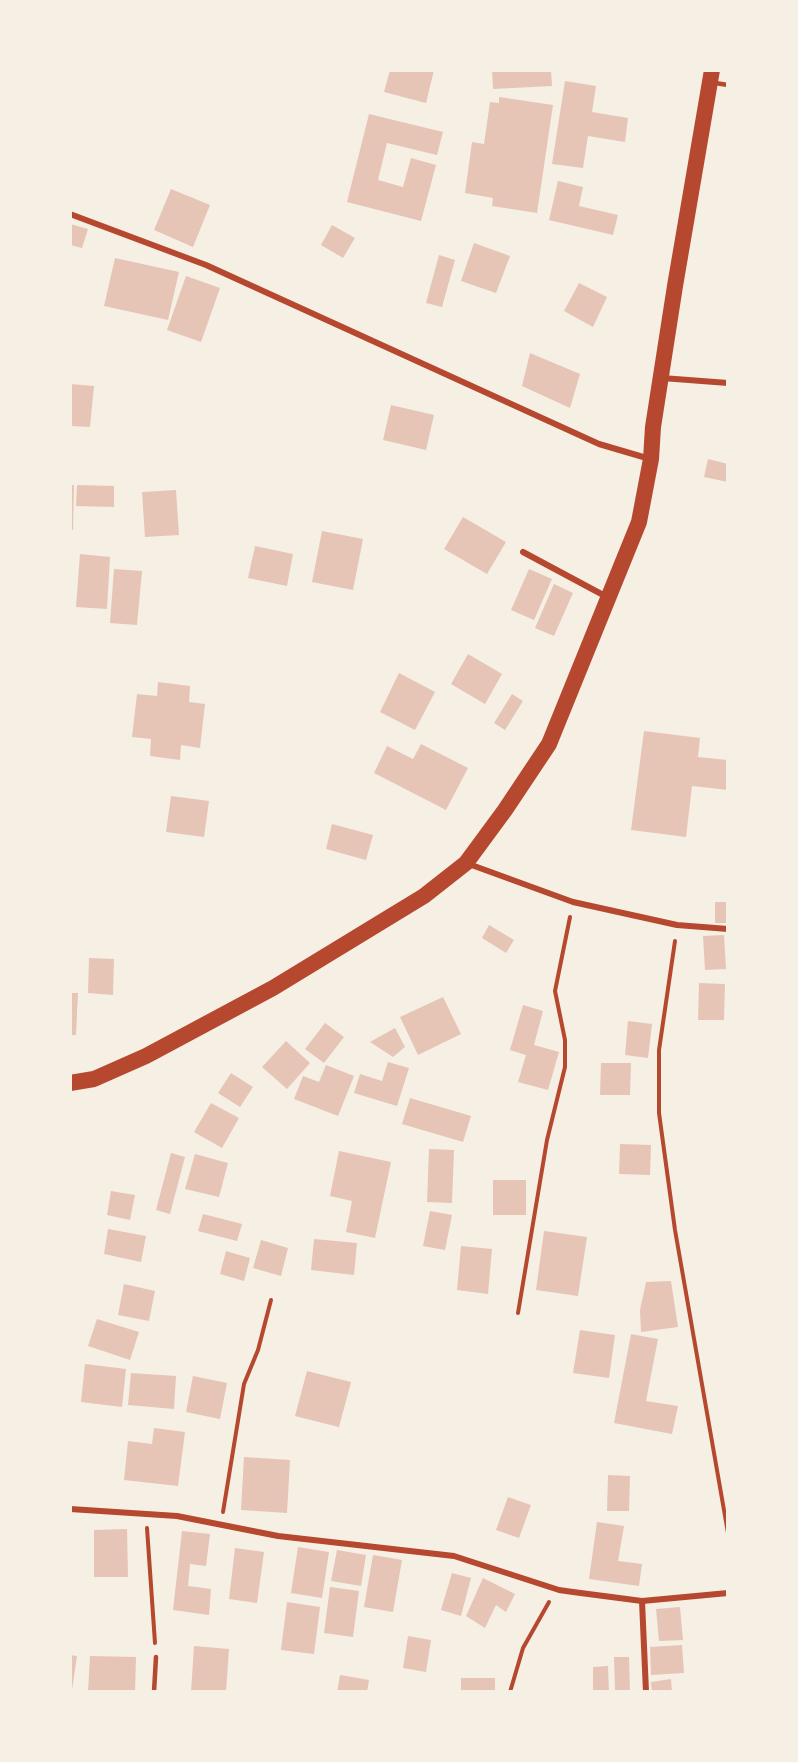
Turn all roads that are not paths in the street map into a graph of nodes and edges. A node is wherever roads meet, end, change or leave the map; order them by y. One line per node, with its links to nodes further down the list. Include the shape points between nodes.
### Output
1 (711, 76): 2 (lane); 4 (highway)
2 (728, 85)
3 (70, 214): 6 (street, via 206,265 599,444)
4 (662, 378): 5 (street); 6 (highway)
5 (728, 383)
6 (651, 459): 8 (highway, via 639,522)
7 (523, 552): 8 (street)
8 (607, 598): 9 (highway, via 549,744)
9 (466, 863): 10 (street, via 573,902 677,925); 11 (highway, via 424,896 273,988 146,1056 94,1079)
10 (728, 929)
11 (70, 1083)
12 (70, 1509): 14 (street, via 146,1512 278,1536 454,1556 559,1590)
13 (728, 1593): 14 (street)
14 (642, 1601): 17 (street)
15 (156, 1657): 16 (lane)
16 (154, 1692)
17 (646, 1692)

